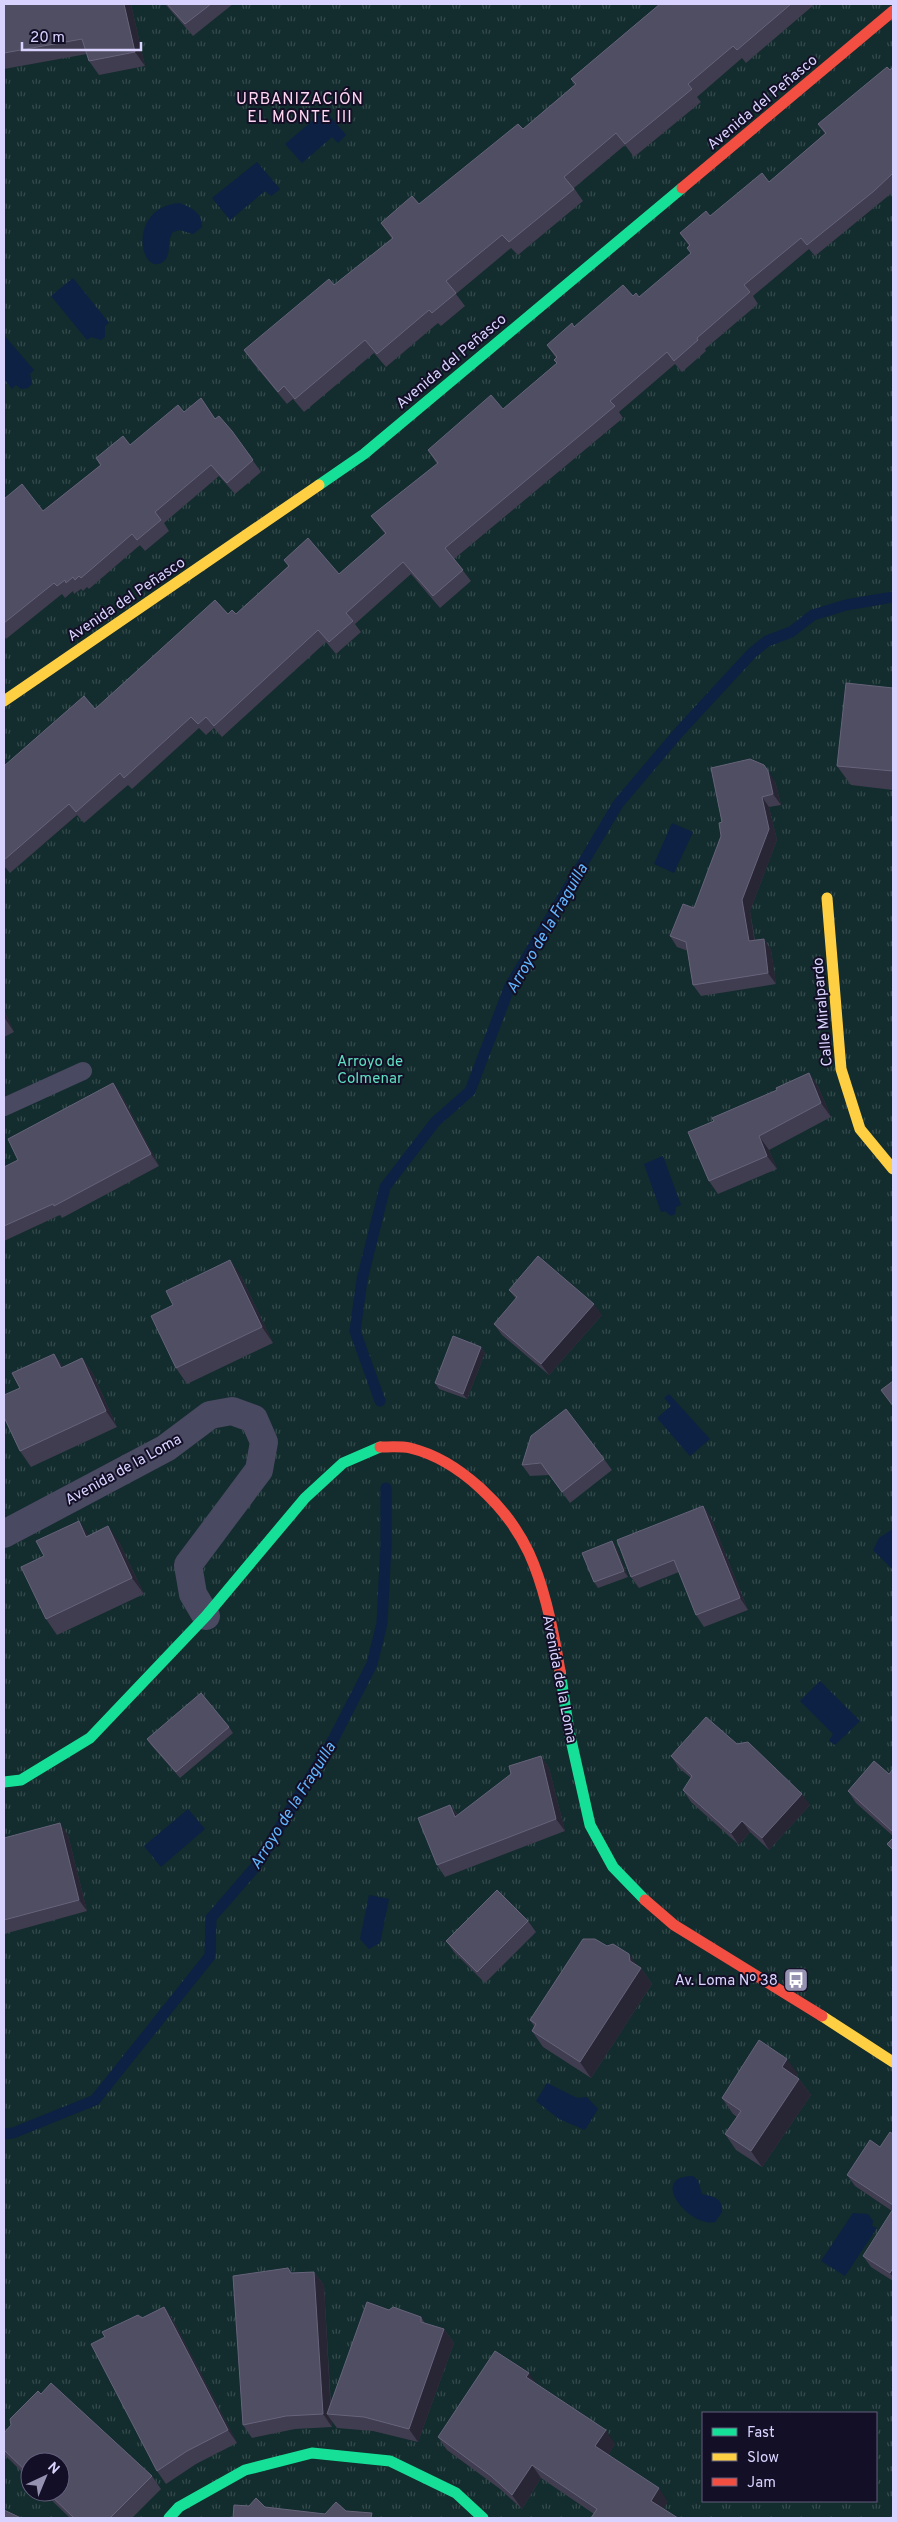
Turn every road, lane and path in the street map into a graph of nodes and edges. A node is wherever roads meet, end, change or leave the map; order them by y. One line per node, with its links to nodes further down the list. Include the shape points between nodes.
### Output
1 (893, 11): 2 (street, Avenida del Peñasco, via 364,454)
2 (4, 702)
3 (828, 898): 6 (street, Calle Miralpardo, via 841,1069 860,1129)
4 (83, 1071): 5 (lane)
5 (4, 1107)
6 (893, 1169)
7 (4, 1534): 8 (street, Avenida de la Loma, via 166,1448 210,1415 232,1411 254,1419 264,1442 259,1470 188,1565 193,1594)
8 (206, 1616): 9 (street, Avenida de la Loma, via 90,1738 21,1780); 10 (street, Avenida de la Loma, via 305,1498 343,1463 383,1445 409,1448 440,1459 478,1485 503,1512 529,1553 554,1631 569,1731 590,1825 613,1867 643,1900 674,1925)
9 (4, 1782)
10 (893, 2062)
11 (170, 2518): 12 (street, via 179,2507 245,2470 312,2453 390,2461 456,2493)
12 (483, 2518)

